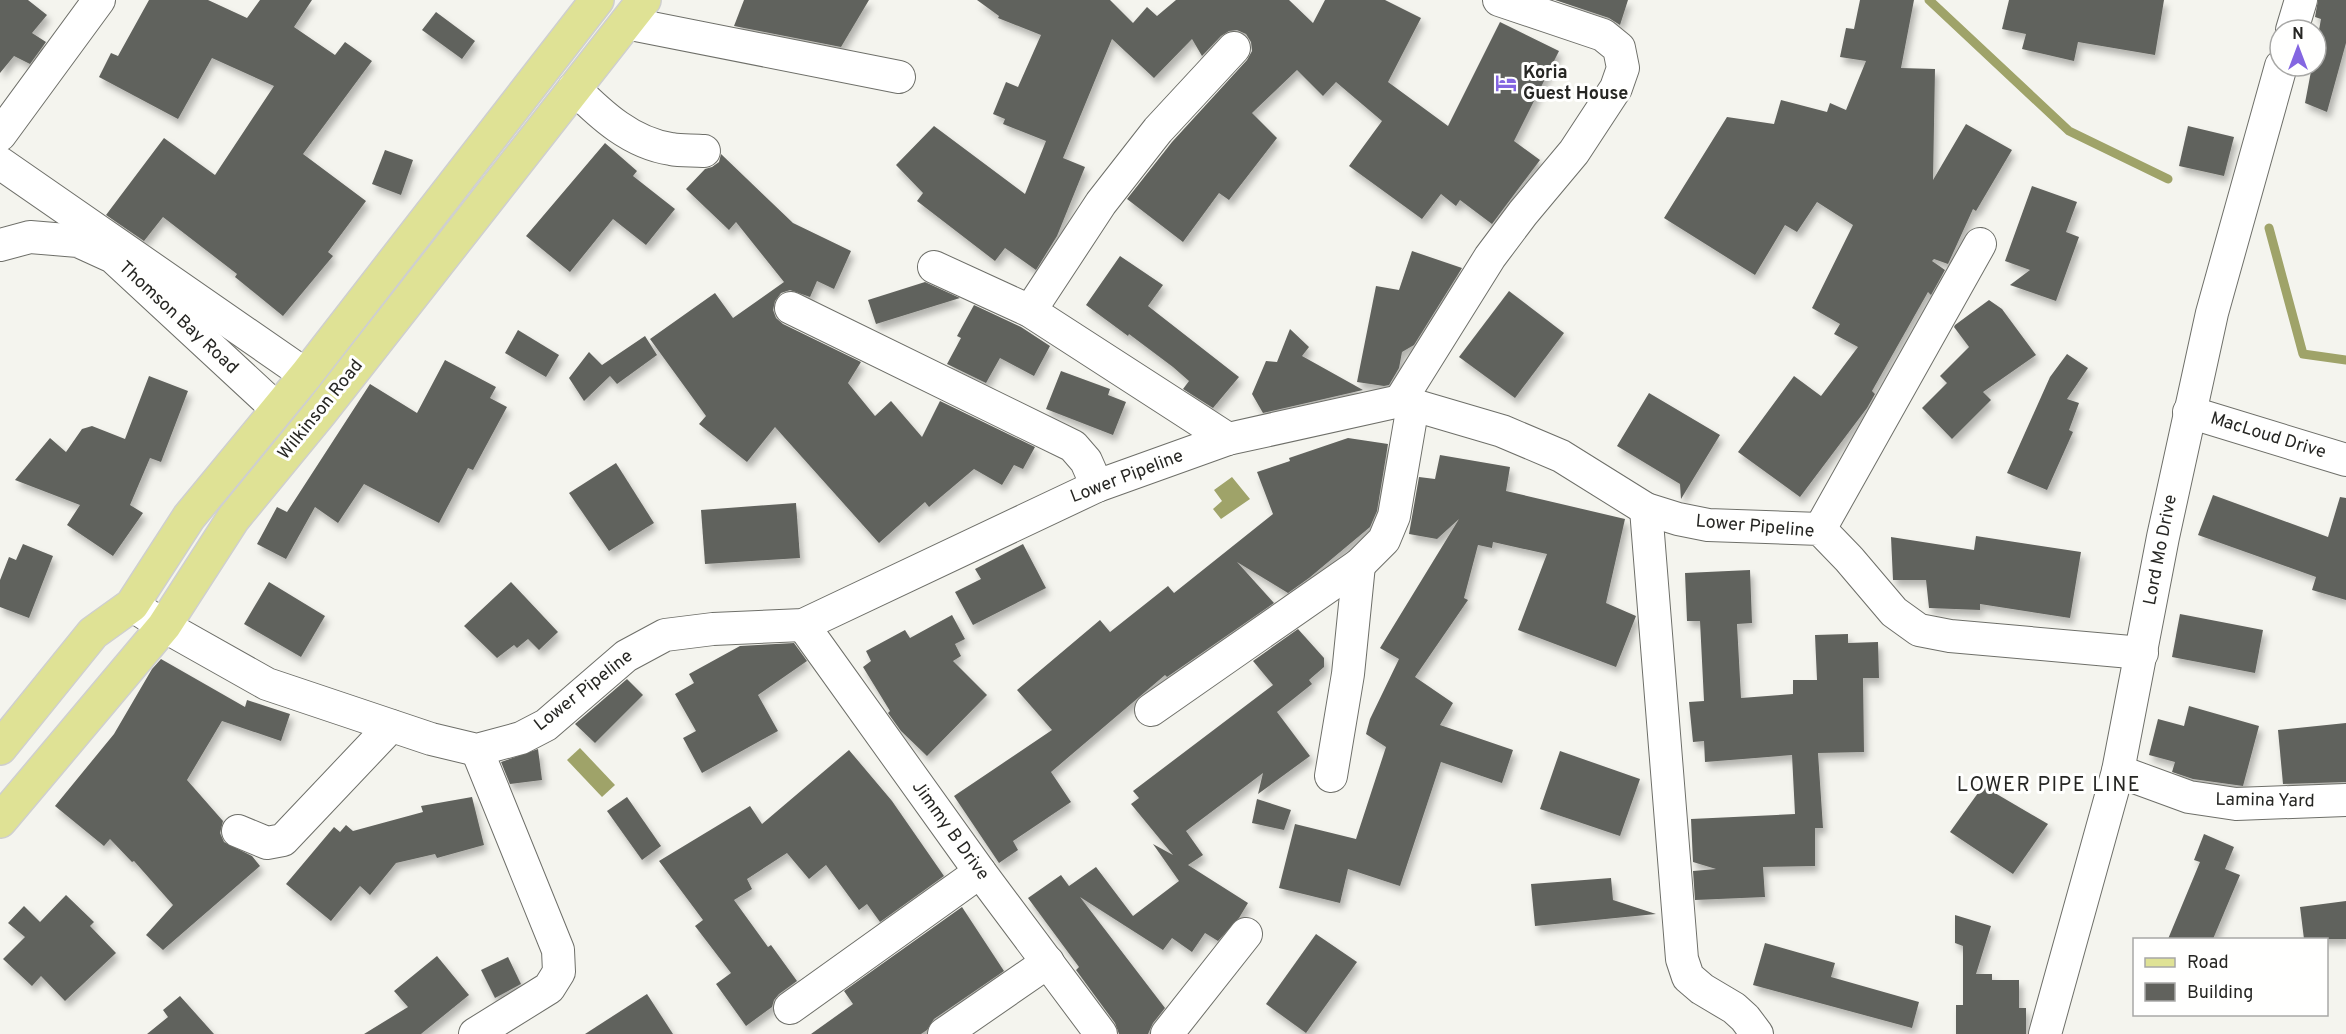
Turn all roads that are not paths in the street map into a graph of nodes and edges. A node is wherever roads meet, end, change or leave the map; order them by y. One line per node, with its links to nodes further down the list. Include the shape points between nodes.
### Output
1 (99, 0): 11 (street)
2 (597, 0): 19 (main road, Wilkinson Road)
3 (1499, 0): 20 (street, via 1603,35 1619,48 1623,68 1616,88 1574,152 1490,257)
4 (2301, 0): 6 (street)
5 (635, 11): 8 (street); 10 (main road, Wilkinson Road)
6 (2296, 18)
7 (1234, 48): 18 (street, via 1158,130 1101,203)
8 (898, 76)
9 (2278, 78): 22 (street, Lord Mo Drive, via 2218,290)
10 (574, 88): 12 (street, via 603,117 635,138 670,149); 31 (main road, Wilkinson Road, via 233,519)
11 (0, 135)
12 (704, 151)
13 (0, 163): 19 (street)
14 (1980, 244): 27 (street)
15 (0, 245): 21 (street, Thomson Bay Road, via 30,237 78,241 113,257)
16 (934, 267): 18 (street)
17 (791, 308): 25 (street, via 1073,446 1086,461)
18 (1030, 311): 23 (street)
19 (306, 375): 21 (main road, Wilkinson Road)
20 (1407, 403): 23 (street, Lower Pipeline); 26 (street, Lower Pipeline, via 1502,431 1561,456); 28 (street, via 1394,516 1384,540)
21 (277, 409): 29 (main road, Wilkinson Road, via 189,517)
22 (2189, 412): 24 (street, MacLoud Drive); 32 (street, Lord Mo Drive)
23 (1228, 439): 25 (street, Lower Pipeline)
24 (2346, 460)
25 (1097, 486): 30 (street, Lower Pipeline)
26 (1646, 509): 27 (street, Lower Pipeline, via 1708,525); 50 (street, via 1682,959 1688,977 1734,1008)
27 (1820, 529): 32 (street, Lower Pipeline, via 1894,612 1919,630)
28 (1359, 565): 33 (street); 38 (street, via 1348,674)
29 (132, 605): 31 (street, Lower Pipeline); 35 (main road, Wilkinson Road, via 93,633)
30 (803, 625): 36 (street, Lower Pipeline, via 664,635 626,656 546,724 521,738); 42 (street, Jimmy B Drive)
31 (164, 626): 34 (street, Lower Pipeline, via 267,684); 40 (main road, Wilkinson Road)
32 (2142, 653): 37 (street, Lord Mo Drive)
33 (1151, 710)
34 (391, 726): 36 (street, Lower Pipeline); 41 (street, via 283,840 267,843)
35 (0, 748)
36 (477, 750): 46 (street, via 558,950 560,972 549,988)
37 (2118, 771): 39 (street, Lamina Yard, via 2189,797 2236,804); 51 (street, Lord Mo Drive)
38 (1331, 776)
39 (2346, 800)
40 (0, 821)
41 (238, 831)
42 (980, 872): 44 (street, Jimmy B Drive); 45 (street)
43 (1246, 934): 49 (street)
44 (1048, 962): 47 (street); 48 (street, Jimmy B Drive)
45 (790, 1008)
46 (475, 1034)
47 (944, 1034)
48 (1101, 1034)
49 (1167, 1034)
50 (1757, 1034)
51 (2045, 1034)

